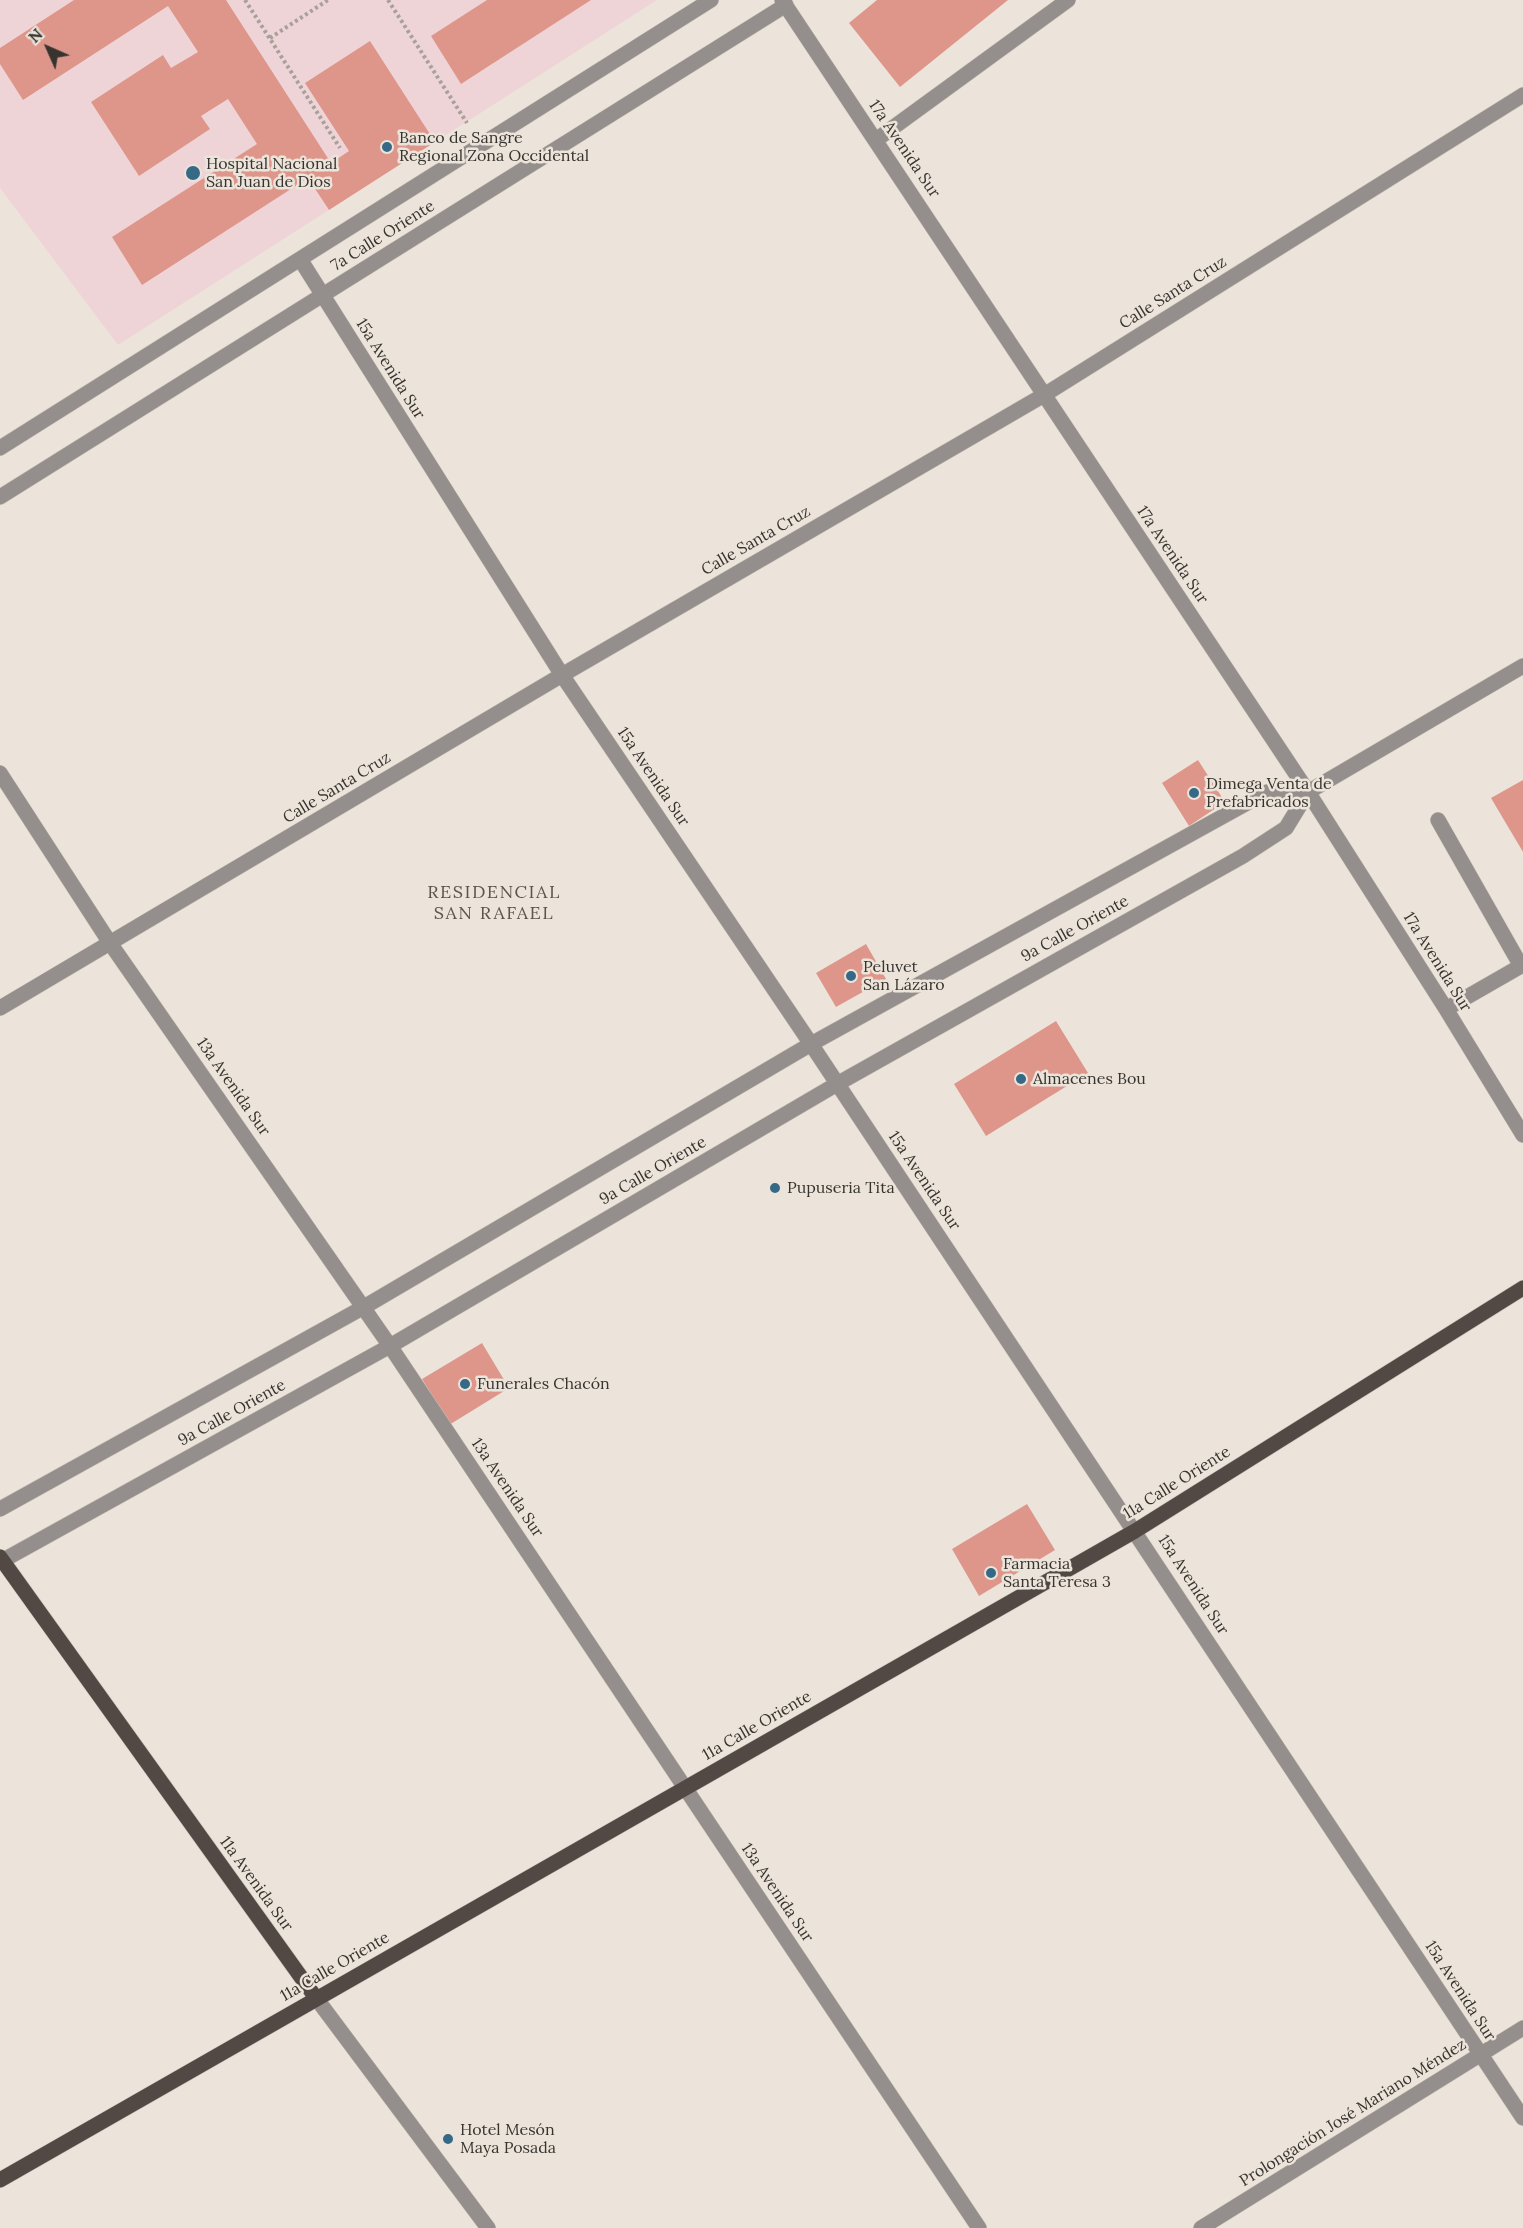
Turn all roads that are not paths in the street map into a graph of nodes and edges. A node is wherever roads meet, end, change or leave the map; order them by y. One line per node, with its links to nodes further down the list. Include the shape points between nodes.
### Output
1 (711, 0): 6 (street, 7a Calle Oriente)
2 (1068, 0): 5 (street)
3 (784, 3): 5 (street, 17a Avenida Sur); 7 (street, 7a Calle Oriente)
4 (1523, 95): 8 (street, Calle Santa Cruz)
5 (876, 140): 8 (street, 17a Avenida Sur)
6 (300, 259): 7 (street, 15a Avenida Sur); 9 (street, 7a Calle Oriente)
7 (323, 295): 10 (street, 7a Calle Oriente); 12 (street, 15a Avenida Sur)
8 (1044, 395): 12 (street, Calle Santa Cruz); 14 (street, 17a Avenida Sur)
9 (0, 448)
10 (0, 497)
11 (1523, 666): 14 (street, 9a Calle Oriente)
12 (562, 675): 16 (street, Calle Santa Cruz); 19 (street, 15a Avenida Sur)
13 (0, 773): 16 (street, 13a Avenida Sur)
14 (1308, 792): 18 (street, 17a Avenida Sur); 19 (street, 9a Calle Oriente, via 1266,792); 20 (street, 9a Calle Oriente, via 1286,828 1243,855)
15 (1438, 820): 18 (street, via 1521,966)
16 (110, 943): 17 (street, Calle Santa Cruz); 23 (street, 13a Avenida Sur)
17 (0, 1008)
18 (1446, 1009): 21 (street, 17a Avenida Sur)
19 (811, 1044): 20 (street, 15a Avenida Sur); 23 (street, 9a Calle Oriente)
20 (837, 1084): 24 (street, 9a Calle Oriente); 26 (street, 15a Avenida Sur)
21 (1523, 1135)
22 (1523, 1288): 26 (main road, 11a Calle Oriente)
23 (364, 1307): 24 (street, 13a Avenida Sur); 25 (street, 9a Calle Oriente)
24 (390, 1346): 27 (street, 9a Calle Oriente); 28 (street, 13a Avenida Sur)
25 (0, 1509)
26 (1135, 1531): 28 (main road, 11a Calle Oriente); 31 (street, 15a Avenida Sur)
27 (1, 1560): 29 (main road, 11a Avenida Sur)
28 (686, 1788): 29 (main road, 11a Calle Oriente); 35 (street, 13a Avenida Sur)
29 (316, 1998): 33 (main road, 11a Calle Oriente); 34 (street, 11a Avenida Sur)
30 (1523, 2028): 31 (street, Prolongación José Mariano Méndez)
31 (1481, 2054): 32 (street, 15a Avenida Sur); 36 (street, Prolongación José Mariano Méndez)
32 (1523, 2118)
33 (0, 2180)
34 (488, 2228)
35 (979, 2228)
36 (1201, 2228)

